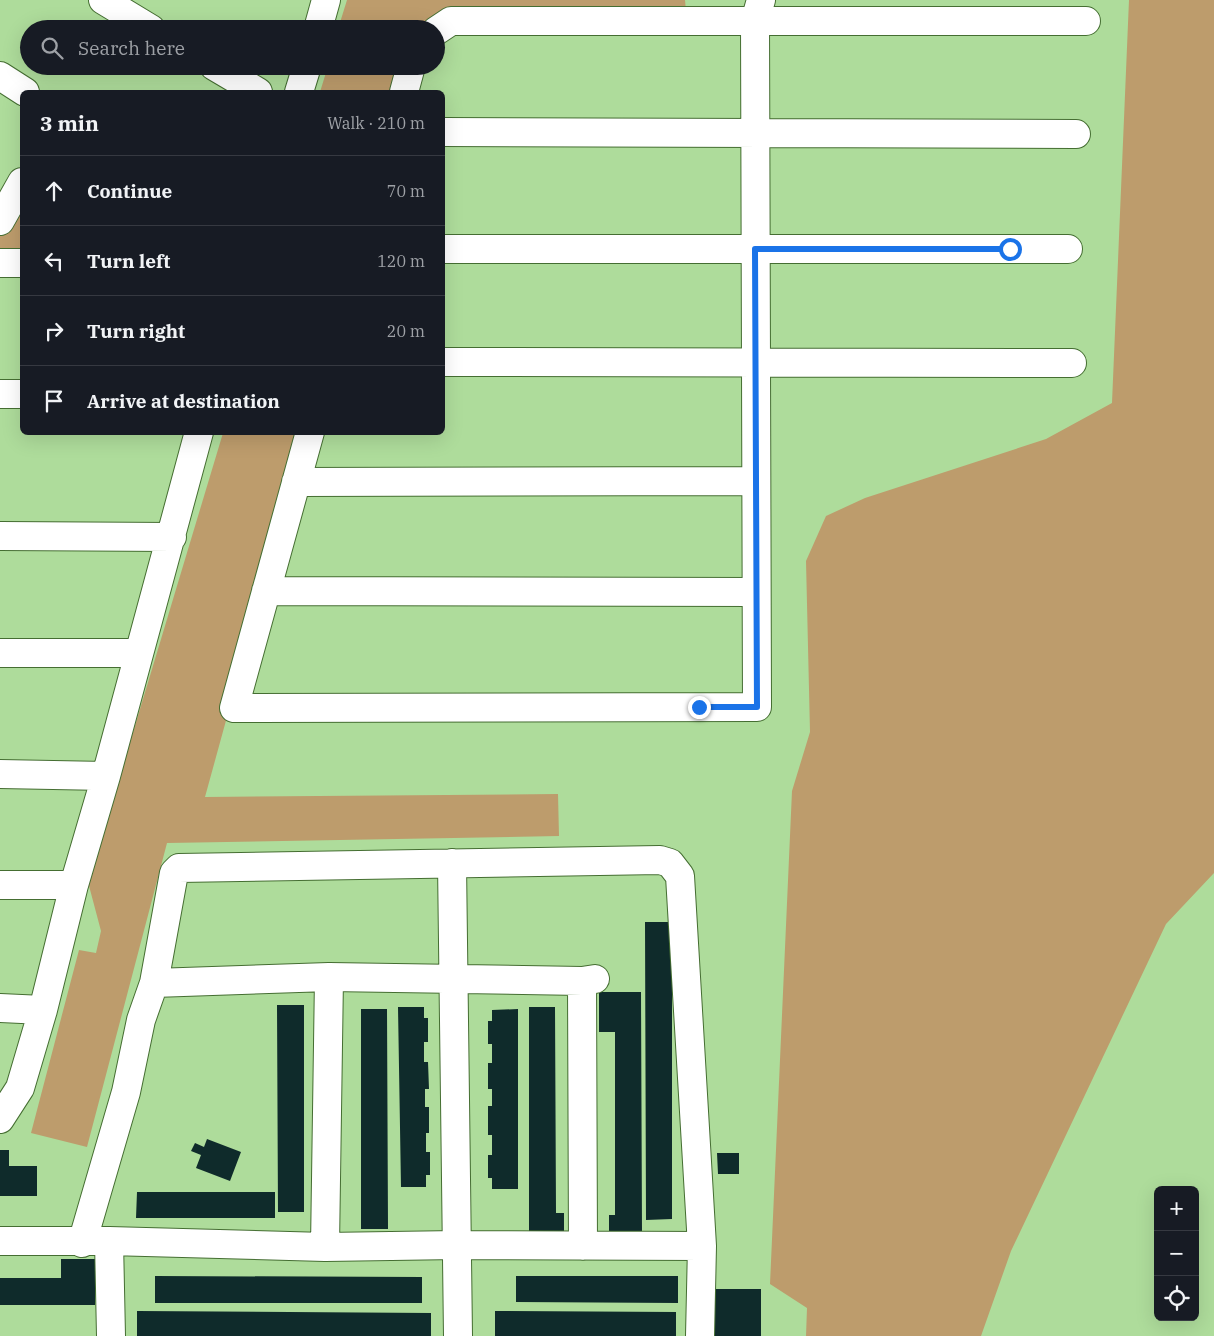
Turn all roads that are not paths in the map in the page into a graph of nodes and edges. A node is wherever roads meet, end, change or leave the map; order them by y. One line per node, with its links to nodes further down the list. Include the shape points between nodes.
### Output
1 (103, 0): 5 (street)
2 (326, 0): 6 (street)
3 (692, 10): 4 (street); 8 (street, via 451,21)
4 (758, 10): 7 (street); 18 (street)
5 (136, 20)
6 (320, 20)
7 (1086, 21)
8 (445, 25)
9 (229, 75): 14 (street)
10 (304, 75): 15 (street)
11 (409, 75): 16 (street)
12 (0, 76): 13 (street)
13 (22, 90)
14 (255, 90)
15 (300, 90)
16 (405, 90)
17 (445, 132): 18 (street)
18 (755, 133): 19 (street); 23 (street)
19 (1076, 134)
20 (20, 186): 21 (street)
21 (0, 221)
22 (445, 249): 23 (street)
23 (755, 249): 24 (street); 28 (street)
24 (1068, 249)
25 (0, 263): 26 (street)
26 (20, 263)
27 (445, 362): 28 (street)
28 (756, 363): 29 (street); 34 (street)
29 (1072, 363)
30 (0, 394): 31 (street)
31 (20, 394)
32 (198, 435): 37 (street)
33 (309, 435): 35 (street)
34 (756, 481): 35 (street); 39 (street)
35 (296, 482): 38 (street)
36 (0, 536): 37 (street)
37 (172, 537): 41 (street)
38 (266, 591): 39 (street); 39 (street, via 234,708 757,707)
39 (756, 592)
40 (0, 653): 41 (street)
41 (139, 653): 43 (street)
42 (0, 774): 43 (street)
43 (106, 776): 46 (street)
44 (452, 863): 48 (street); 49 (street, via 179,868 174,874); 58 (street, via 660,860 670,863 680,876)
45 (0, 885): 46 (street)
46 (74, 885): 51 (street)
47 (329, 978): 48 (street); 49 (street); 59 (street)
48 (454, 978): 56 (street); 57 (street, via 589,980)
49 (154, 982): 55 (street)
50 (0, 1008): 51 (street)
51 (43, 1010): 52 (street, via 20,1088)
52 (0, 1119)
53 (0, 1241): 55 (street)
54 (109, 1241): 55 (street); 59 (street); 60 (street)
55 (82, 1242)
56 (457, 1245): 57 (street); 59 (street); 61 (street)
57 (583, 1246): 58 (street)
58 (702, 1246): 62 (street)
59 (325, 1247)
60 (111, 1336)
61 (458, 1336)
62 (700, 1336)

